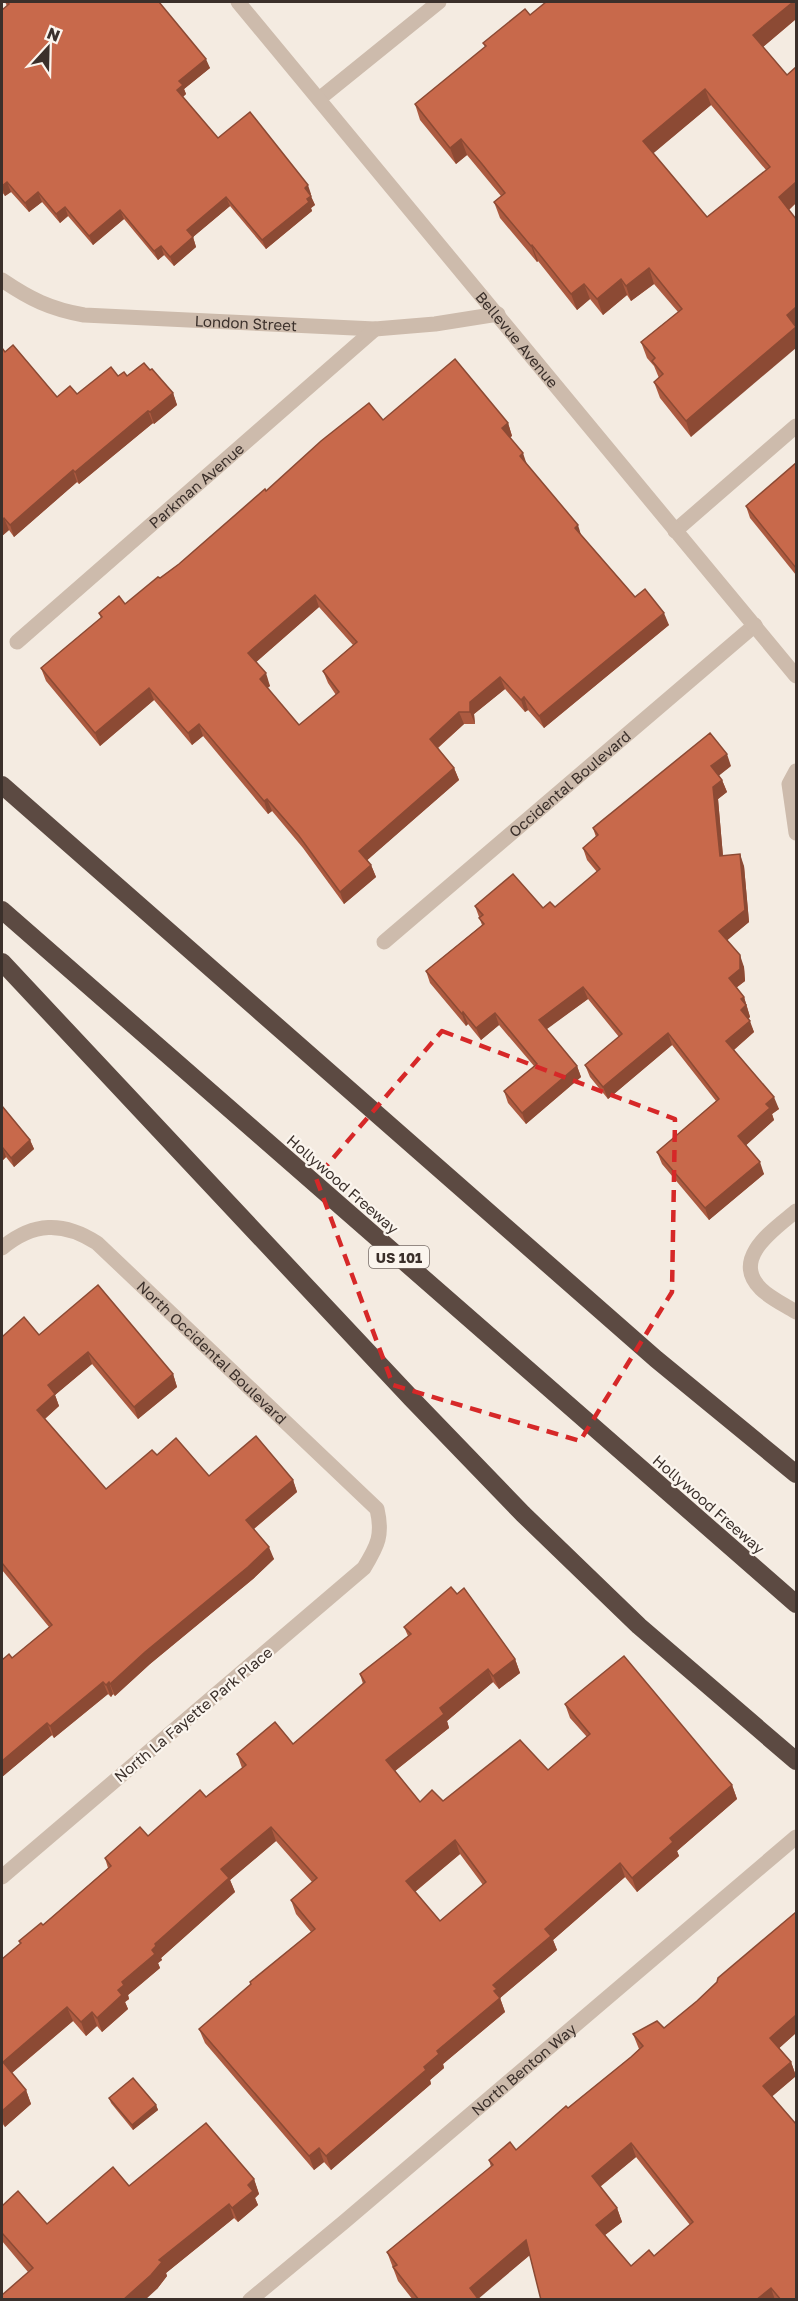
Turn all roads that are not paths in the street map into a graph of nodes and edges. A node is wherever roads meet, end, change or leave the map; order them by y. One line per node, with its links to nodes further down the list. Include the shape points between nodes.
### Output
1 (238, 2): 3 (street, Bellevue Avenue)
2 (439, 2): 3 (street)
3 (319, 99): 5 (street, Bellevue Avenue)
4 (2, 280): 6 (street, London Street, via 58,311 84,315)
5 (498, 314): 6 (street, London Street); 8 (street, Bellevue Avenue)
6 (375, 329): 10 (street, Parkman Avenue)
7 (796, 426): 8 (street)
8 (675, 531): 9 (street, Bellevue Avenue)
9 (755, 625): 11 (street, Bellevue Avenue); 16 (street, Occidental Boulevard)
10 (17, 642)
11 (796, 676)
12 (796, 771): 14 (street, via 789,784)
13 (2, 785): 21 (highway, via 638,1344)
14 (796, 833)
15 (2, 910): 23 (highway, Hollywood Freeway / US 101)
16 (384, 942)
17 (2, 962): 24 (highway, via 524,1514 639,1626)
18 (796, 1211): 20 (street, via 764,1238 752,1255 750,1272 761,1288)
19 (2, 1248): 22 (street, North Occidental Boulevard, via 15,1237 41,1227 72,1230 97,1244 377,1509 381,1527)
20 (796, 1312)
21 (796, 1474)
22 (377, 1546): 26 (street, North La Fayette Park Place, via 364,1568)
23 (796, 1604)
24 (796, 1761)
25 (796, 1837): 27 (street, North Benton Way)
26 (2, 1877)
27 (250, 2300)

